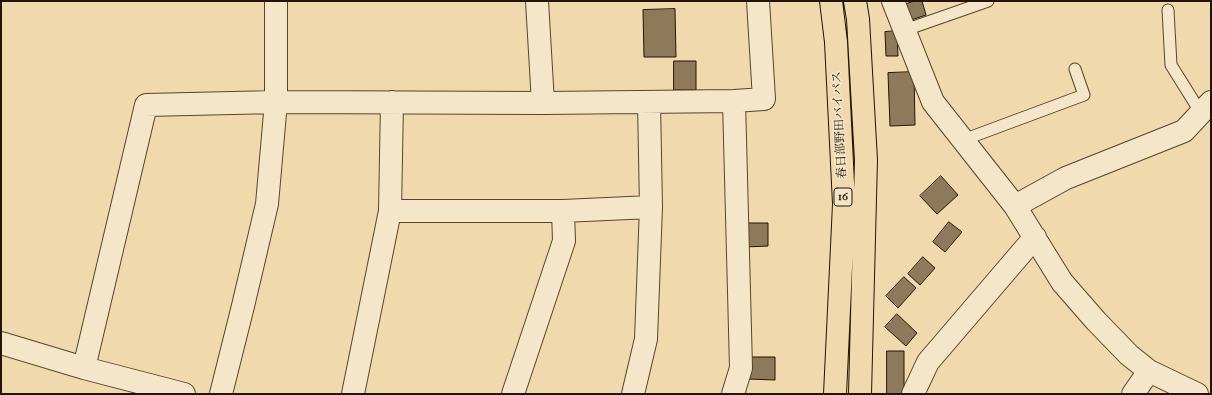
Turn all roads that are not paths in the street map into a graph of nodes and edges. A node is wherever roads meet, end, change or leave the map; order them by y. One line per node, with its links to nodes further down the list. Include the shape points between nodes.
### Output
1 (276, 1): 12 (street)
2 (537, 1): 15 (street)
3 (758, 1): 11 (street, via 764,99)
4 (831, 1): 32 (highway, 春日部野田バイパス / 16, via 836,42 844,204)
5 (855, 1): 33 (highway, 春日部野田バイパス / 16, via 866,160)
6 (893, 1): 9 (street)
7 (988, 1): 9 (lane)
8 (1168, 10): 16 (lane, via 1171,65)
9 (905, 30): 17 (street, via 932,102)
10 (1076, 69): 17 (lane, via 1084,95)
11 (734, 101): 14 (street); 31 (street, via 741,368)
12 (276, 102): 13 (street); 24 (street, via 146,105); 28 (street, via 267,204)
13 (392, 102): 15 (street); 20 (street)
14 (650, 102): 15 (street); 19 (street)
15 (543, 103)
16 (1206, 108): 18 (street, via 1184,131 1066,178)
17 (963, 140): 18 (street)
18 (1015, 206): 22 (street)
19 (651, 207): 21 (street); 30 (street, via 646,339)
20 (390, 211): 21 (street); 29 (street)
21 (563, 211): 26 (street, via 564,242)
22 (1035, 237): 25 (street, via 1062,282 1129,355); 34 (street, via 928,362)
23 (1, 343): 24 (street)
24 (84, 368): 27 (street)
25 (1149, 371): 35 (street); 36 (street)
26 (516, 393)
27 (184, 394)
28 (221, 394)
29 (353, 394)
30 (633, 394)
31 (734, 394)
32 (835, 394)
33 (860, 394)
34 (913, 394)
35 (1133, 394)
36 (1197, 394)

